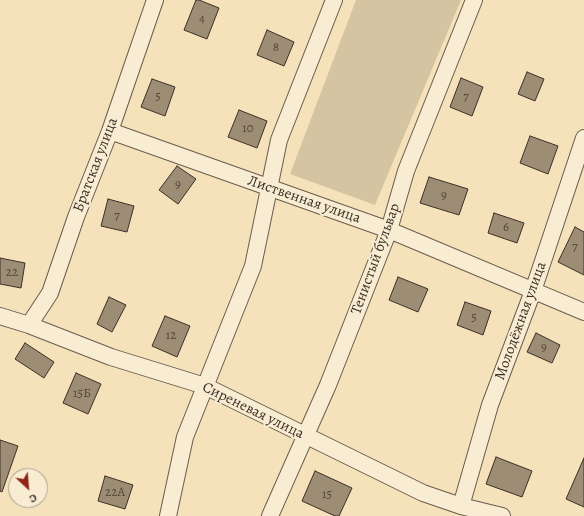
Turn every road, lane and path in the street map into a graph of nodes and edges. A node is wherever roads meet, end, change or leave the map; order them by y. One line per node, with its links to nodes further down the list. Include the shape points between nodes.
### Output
1 (155, 0): 4 (street, Братская улица)
2 (334, 0): 6 (street, via 280,140)
3 (474, 0): 7 (street, Тенистый бульвар, via 406,171)
4 (110, 131): 6 (street, Лиственная улица); 11 (street, Братская улица, via 76,217 50,293)
5 (584, 138): 8 (street, Молодёжная улица)
6 (269, 188): 7 (street, Лиственная улица); 12 (street, via 253,266)
7 (389, 230): 8 (street, Лиственная улица); 13 (street, Тенистый бульвар, via 328,385)
8 (533, 291): 9 (street, Лиственная улица); 14 (street, Молодёжная улица, via 490,405)
9 (584, 312)
10 (0, 316): 11 (street, Сиреневая улица)
11 (29, 325): 12 (street, Сиреневая улица, via 111,358)
12 (205, 386): 13 (street, Сиреневая улица); 15 (street, via 185,437)
13 (305, 436): 14 (street, Сиреневая улица, via 423,493); 16 (street, Тенистый бульвар)
14 (462, 506): 17 (street, Сиреневая улица)
15 (168, 516)
16 (270, 516)
17 (502, 516)

